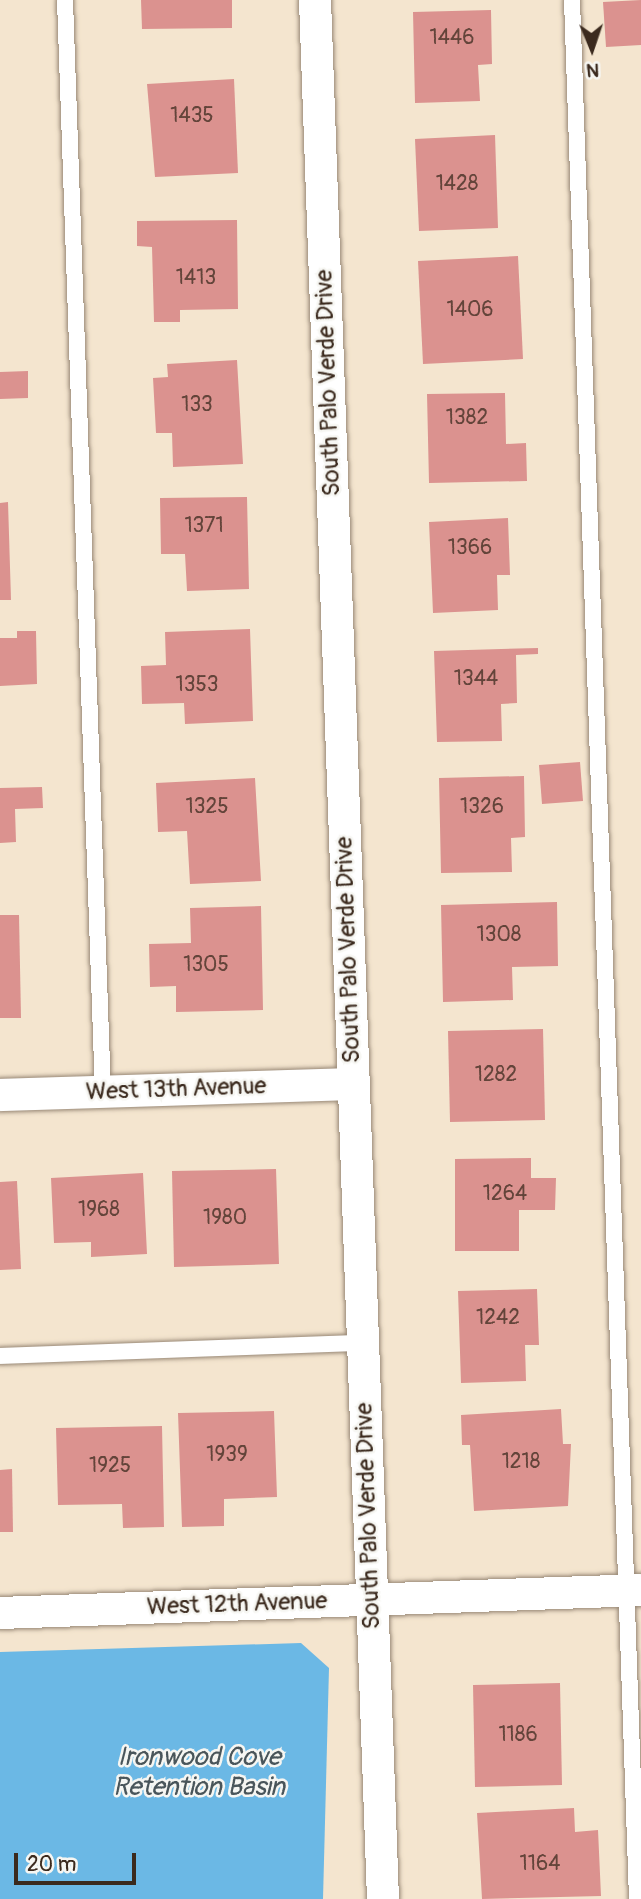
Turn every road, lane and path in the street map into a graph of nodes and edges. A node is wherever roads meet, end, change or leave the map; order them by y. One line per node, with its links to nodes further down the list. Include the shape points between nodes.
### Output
1 (65, 0): 5 (lane)
2 (315, 0): 4 (street, South Palo Verde Drive)
3 (572, 0): 9 (lane)
4 (353, 1084): 5 (street, West 13th Avenue); 7 (street, South Palo Verde Drive)
5 (103, 1092): 6 (street, West 13th Avenue)
6 (0, 1095)
7 (362, 1343): 8 (lane); 10 (street, South Palo Verde Drive)
8 (0, 1356)
9 (633, 1590): 10 (street, West 12th Avenue); 13 (lane)
10 (371, 1600): 11 (street, West 12th Avenue); 12 (street, South Palo Verde Drive)
11 (0, 1613)
12 (383, 1899)
13 (637, 1899)

